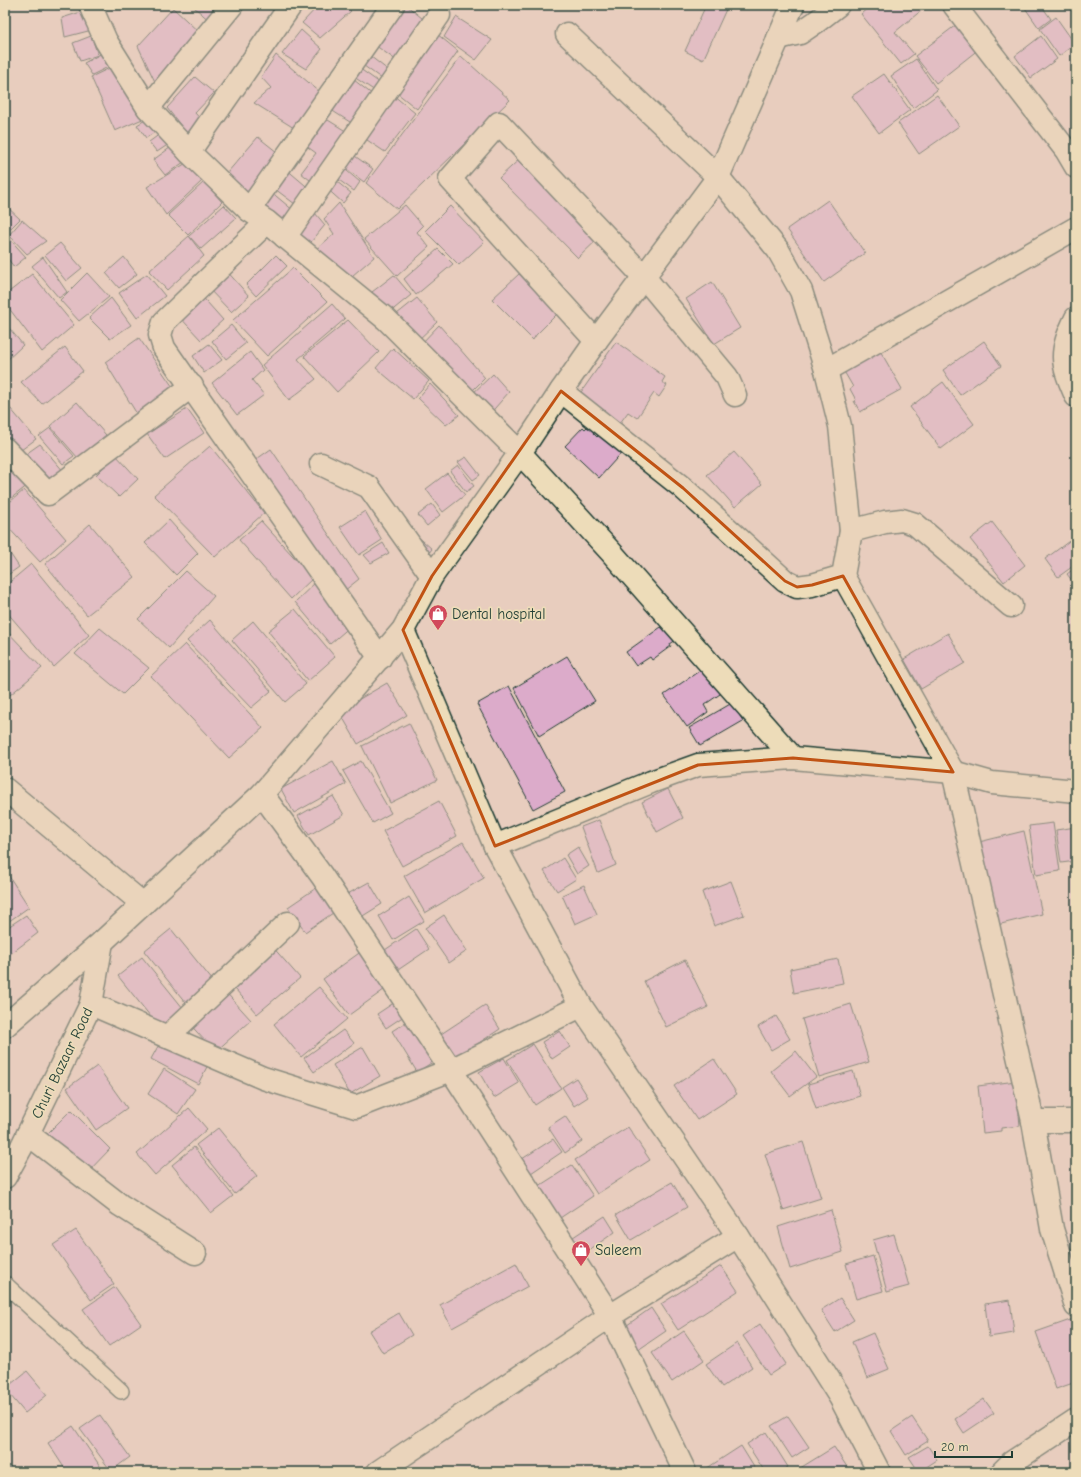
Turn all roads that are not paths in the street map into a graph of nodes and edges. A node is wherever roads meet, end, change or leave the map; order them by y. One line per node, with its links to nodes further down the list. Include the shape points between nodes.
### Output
1 (90, 5): 11 (street, via 106,41)
2 (232, 5): 11 (street)
3 (291, 5): 12 (street)
4 (393, 5): 15 (street)
5 (793, 5): 10 (street)
6 (838, 5): 10 (street, via 800,33)
7 (954, 5): 13 (street, via 1066,150)
8 (439, 15): 18 (street)
9 (567, 34): 14 (street)
10 (778, 38): 14 (street)
11 (148, 108): 12 (street)
12 (189, 152): 15 (street)
13 (1076, 168)
14 (718, 177): 19 (street); 22 (street, via 778,250 790,270 801,291)
15 (248, 210): 16 (street)
16 (267, 222): 18 (street); 23 (street, via 164,322 160,335 164,348)
17 (1076, 228): 22 (street)
18 (285, 237): 28 (street, via 386,319)
19 (644, 276): 21 (street); 21 (street, via 499,123 450,179); 25 (street, via 727,377)
20 (1076, 318): 26 (street, via 1063,352 1066,372)
21 (596, 341): 24 (street)
22 (826, 370): 30 (street, via 840,426)
23 (192, 386): 27 (street, via 48,494); 35 (street, via 244,465)
24 (561, 391): 28 (street); 32 (street, via 683,488 786,580 797,587)
25 (735, 395)
26 (1076, 396)
27 (5, 449)
28 (520, 453): 31 (street); 36 (street, via 616,557)
29 (321, 464): 31 (street, via 369,488)
30 (851, 531): 32 (street); 33 (street, via 902,520 915,524)
31 (432, 576): 34 (street)
32 (843, 576): 37 (street)
33 (1011, 606)
34 (403, 630): 35 (street); 41 (street)
35 (380, 658): 40 (street)
36 (793, 758): 37 (street); 41 (street, via 698,765)
37 (954, 772): 39 (street, via 992,783); 50 (street)
38 (5, 789): 42 (street)
39 (1076, 790)
40 (262, 794): 42 (street); 49 (street, via 322,876)
41 (495, 846): 46 (street)
42 (142, 904): 44 (street)
43 (288, 923): 48 (street)
44 (102, 942): 45 (street, Churi Bazaar Road); 47 (street)
45 (91, 1004): 48 (street); 52 (street, Churi Bazaar Road)
46 (581, 1006): 49 (street); 54 (street)
47 (5, 1026)
48 (167, 1037): 49 (street, via 263,1078 356,1106)
49 (451, 1070): 58 (street)
50 (1033, 1121): 51 (street); 57 (street, via 1052,1229)
51 (1076, 1121)
52 (28, 1134): 53 (street, Churi Bazaar Road); 55 (street, via 120,1205)
53 (5, 1177)
54 (738, 1236): 58 (street); 63 (street, via 840,1396)
55 (195, 1253)
56 (5, 1284): 59 (lane)
57 (1076, 1306)
58 (610, 1316): 61 (street); 62 (street)
59 (121, 1391)
60 (1076, 1420): 64 (street, via 1011,1462)
61 (378, 1472)
62 (685, 1472)
63 (879, 1472)
64 (1002, 1472)

